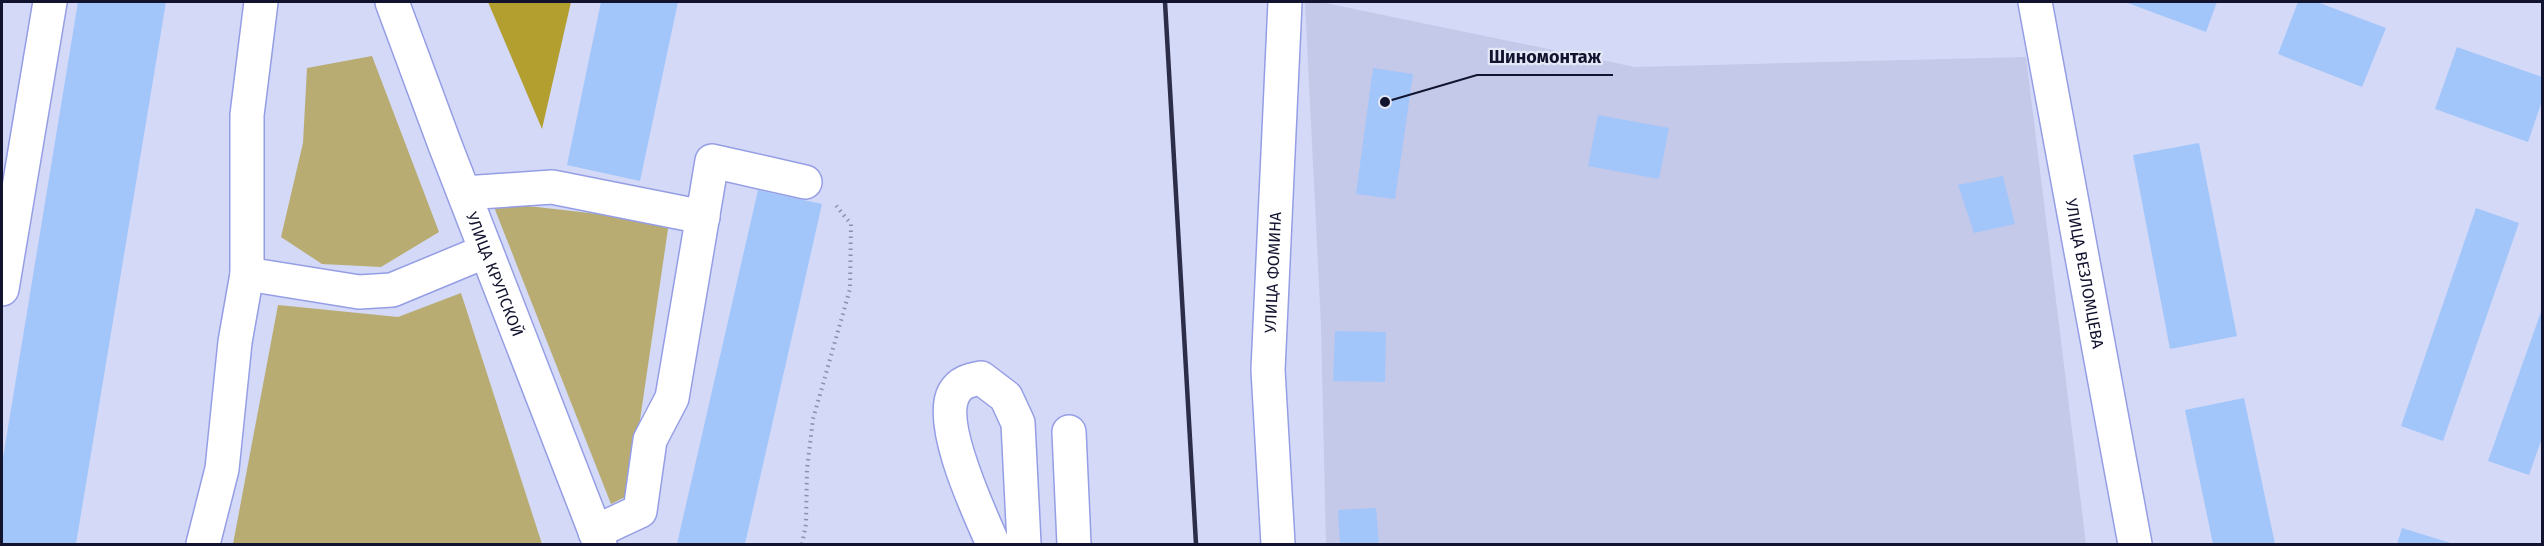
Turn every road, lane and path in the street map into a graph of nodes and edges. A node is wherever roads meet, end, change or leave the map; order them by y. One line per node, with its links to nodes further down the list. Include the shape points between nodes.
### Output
1 (50, 2): 10 (street)
2 (261, 2): 11 (street, via 247,115)
3 (392, 2): 7 (street, УЛИЦА КРУПСКОЙ)
4 (1285, 2): 19 (street, УЛИЦА ФОМИНА, via 1268,370)
5 (2035, 2): 20 (street, УЛИЦА ВЕЗЛОМЦЕВА)
6 (805, 182): 8 (street, via 712,161); 15 (path, via 827,193 851,225 850,289 813,419)
7 (464, 193): 8 (street, via 552,186); 9 (street, УЛИЦА КРУПСКОЙ)
8 (703, 217): 13 (street, via 672,398 650,440 640,511)
9 (486, 251): 11 (street, via 392,290 359,292); 13 (street, УЛИЦА КРУПСКОЙ)
10 (3, 269)
11 (247, 274): 14 (street, via 235,342 222,469)
12 (1069, 432): 18 (street)
13 (598, 538)
14 (203, 544)
15 (802, 544)
16 (993, 544): 17 (street, via 967,484 951,418 953,394 964,382 981,378 1006,397 1017,423)
17 (1024, 544)
18 (1074, 544)
19 (1278, 544)
20 (2135, 544)

